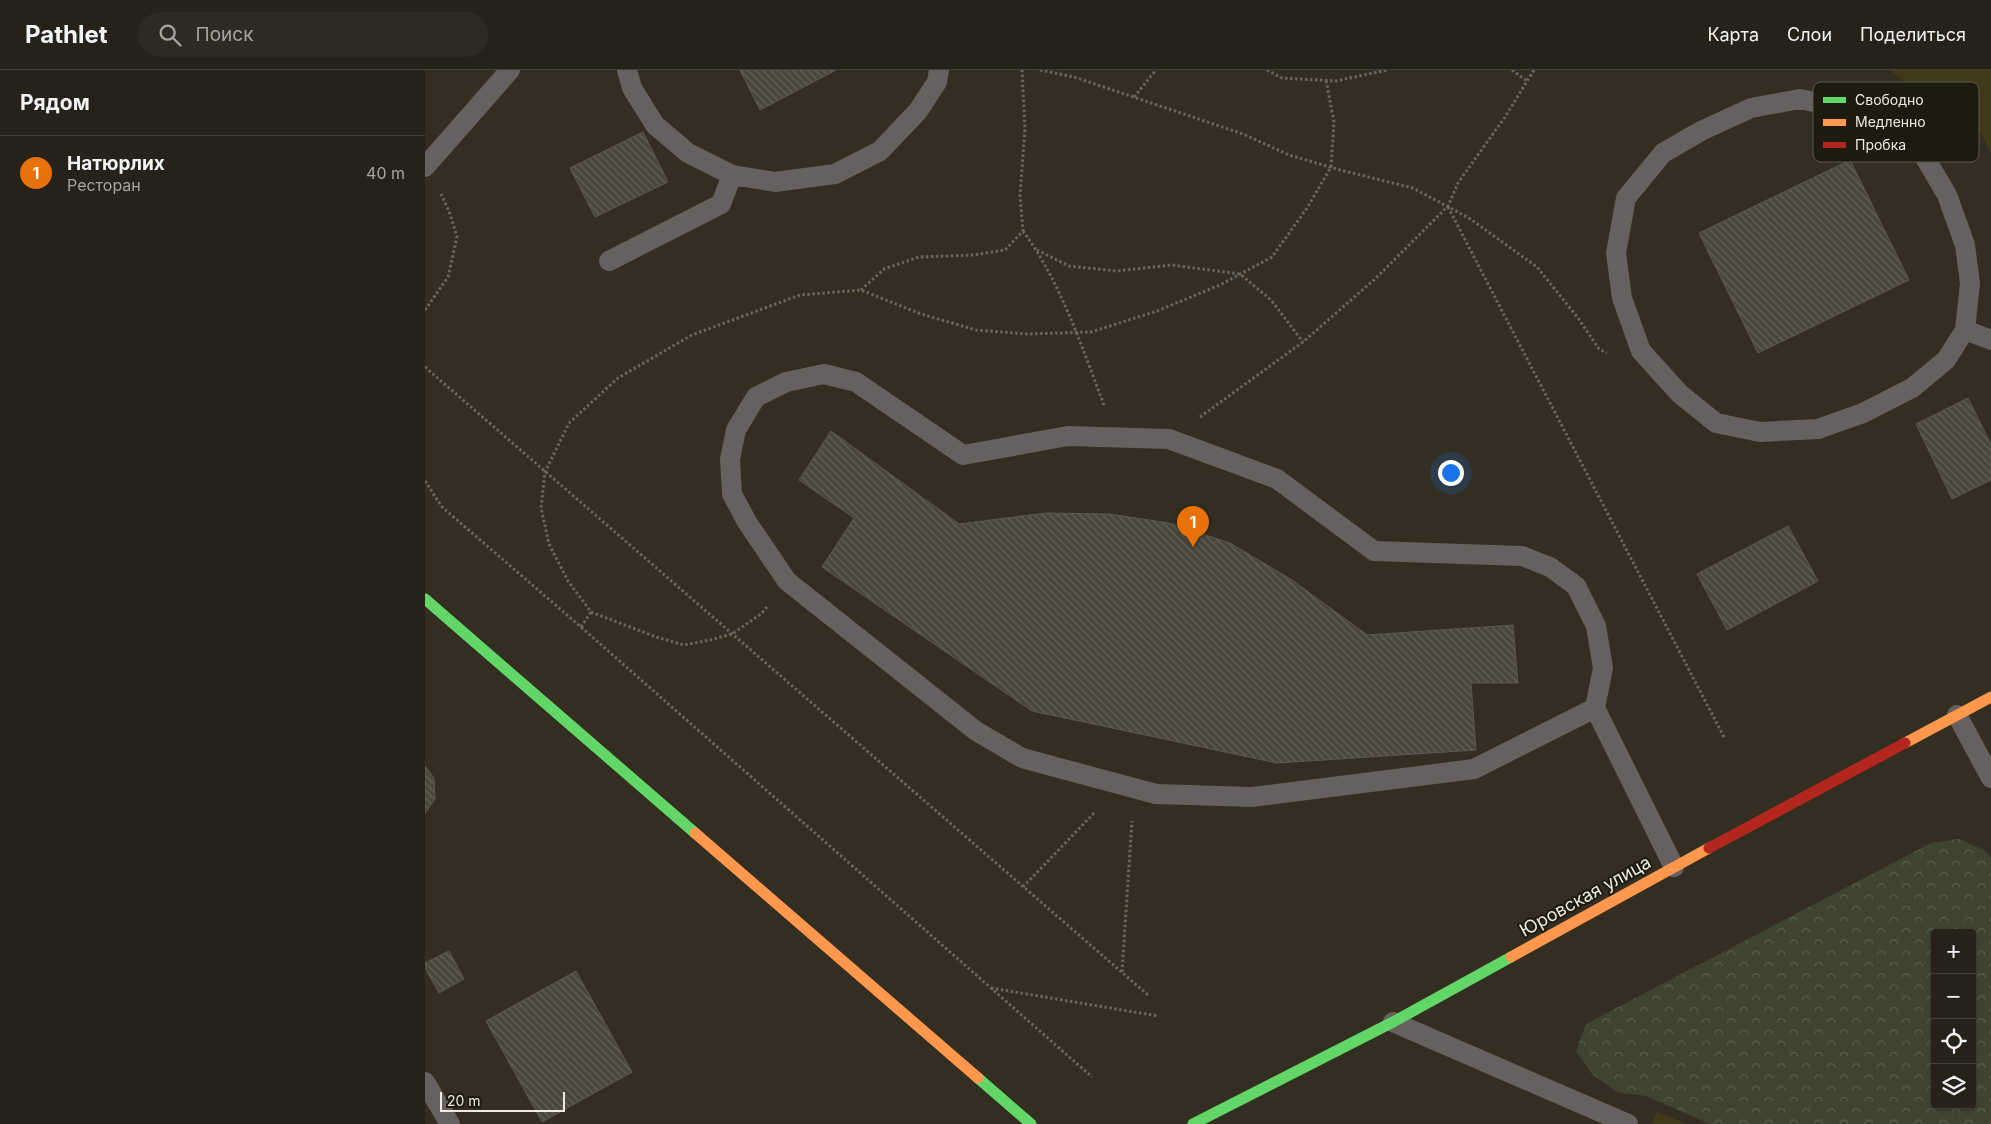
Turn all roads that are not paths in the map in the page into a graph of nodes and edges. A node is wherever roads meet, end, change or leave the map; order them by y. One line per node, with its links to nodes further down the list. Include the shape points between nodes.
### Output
1 (509, 70): 6 (lane)
2 (627, 70): 7 (lane, via 632,88 655,125 688,154)
3 (939, 70): 7 (lane, via 937,82 918,112 879,151 835,174 775,182)
4 (1813, 102): 9 (lane, via 1800,99 1751,108 1701,131 1663,153 1626,198 1615,253 1623,298 1641,351 1680,394 1716,423 1760,432 1818,429 1863,413 1912,388 1946,360)
5 (1928, 162): 9 (lane, via 1947,195 1965,245 1970,283)
6 (425, 167)
7 (732, 175): 8 (lane, via 721,204)
8 (609, 261)
9 (1965, 330): 10 (lane)
10 (1991, 340)
11 (425, 598): 20 (street)
12 (1991, 697): 14 (street, Юровская улица)
13 (1595, 708): 13 (lane, via 1603,668 1596,626 1576,586 1550,567 1522,556 1374,550 1277,479 1169,439 1068,436 963,455 856,382 824,374 786,382 756,397 736,430 730,459 732,494 787,582 976,731 1022,758 1156,794 1252,797 1474,769); 16 (lane)
14 (1957, 715): 15 (lane); 16 (street, Юровская улица)
15 (1991, 778)
16 (1674, 867): 17 (street, Юровская улица)
17 (1393, 1022): 21 (street, Юровская улица); 22 (lane)
18 (425, 1082): 19 (lane)
19 (450, 1124)
20 (1031, 1124)
21 (1193, 1124)
22 (1628, 1124)

